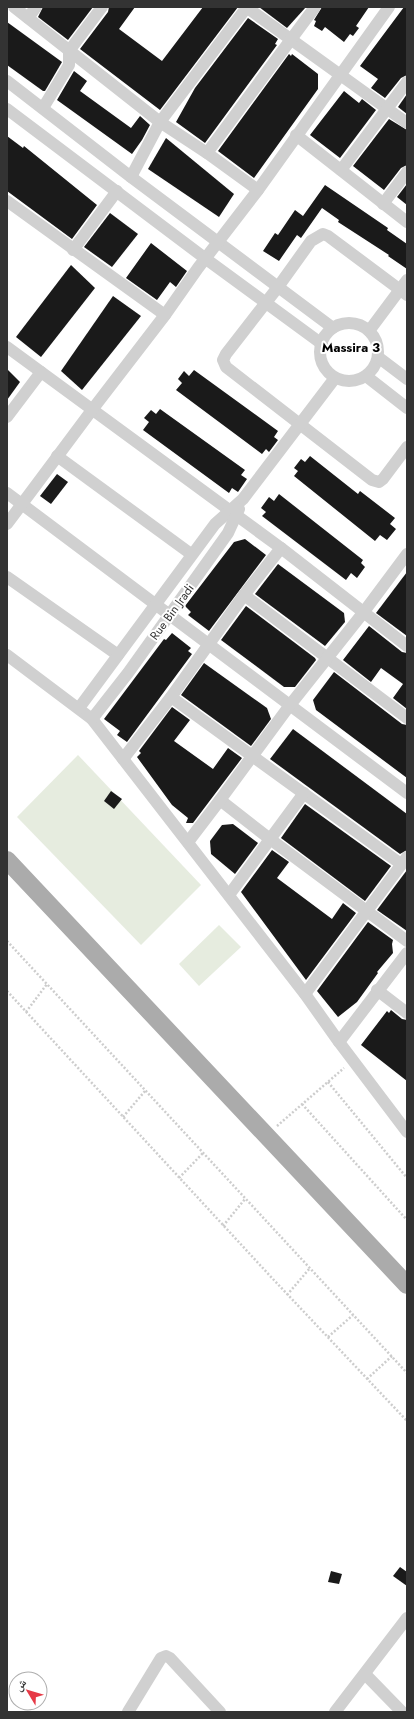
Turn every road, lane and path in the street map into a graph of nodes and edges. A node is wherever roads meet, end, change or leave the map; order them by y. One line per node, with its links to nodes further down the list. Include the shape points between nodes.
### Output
1 (14, 7): 7 (street)
2 (36, 7): 7 (street)
3 (102, 7): 9 (street)
4 (247, 7): 8 (street); 16 (street)
5 (315, 7): 8 (street)
6 (389, 7): 10 (street)
7 (28, 18): 9 (street)
8 (291, 40): 10 (street); 19 (street)
9 (69, 51): 13 (street, via 69,65); 16 (street)
10 (340, 75): 15 (street); 18 (street)
11 (7, 81): 13 (street)
12 (407, 82): 15 (street)
13 (43, 108): 22 (street)
14 (7, 109): 24 (street)
15 (388, 109): 17 (street); 20 (street)
16 (160, 122): 19 (street); 22 (street)
17 (407, 123)
18 (296, 135): 20 (street); 23 (street)
19 (207, 153): 23 (street)
20 (341, 170): 26 (street)
21 (407, 172): 26 (street)
22 (131, 177): 28 (street)
23 (258, 190): 28 (street)
24 (116, 191): 29 (street); 30 (street)
25 (7, 201): 29 (street)
26 (383, 204): 27 (street)
27 (407, 222)
28 (218, 242): 30 (street); 31 (street)
29 (73, 250): 34 (street)
30 (206, 258): 33 (street); 34 (street)
31 (278, 287): 32 (street, via 311,241 323,234); 33 (street); 35 (street)
32 (405, 288): 36 (street)
33 (266, 302): 37 (street); 47 (street, via 226,354 224,364)
34 (165, 315): 45 (street)
35 (333, 328): 36 (street, via 352,324 360,325); 37 (street)
36 (369, 331): 39 (street, via 377,344)
37 (322, 344): 42 (street, via 322,362 327,371)
38 (7, 347): 40 (street)
39 (378, 357): 41 (street, via 373,369); 43 (street)
40 (41, 372): 45 (street); 46 (street)
41 (366, 376): 42 (street, via 352,381); 44 (street)
42 (336, 378): 47 (street, Rue Bin Jradi)
43 (407, 379)
44 (407, 408)
45 (92, 410): 49 (street); 52 (street)
46 (7, 417)
47 (301, 424): 48 (street, via 376,482 383,479); 52 (street, Rue Bin Jradi)
48 (407, 447)
49 (57, 456): 51 (street); 55 (street)
50 (7, 493): 51 (street)
51 (22, 504): 53 (street); 59 (street)
52 (233, 514): 54 (street); 55 (street, Rue Bin Jradi, via 215,524); 61 (street, Rue Bin Jradi, via 228,533)
53 (7, 524)
54 (281, 548): 58 (street); 60 (street)
55 (191, 554): 59 (street, Rue Bin Jradi)
56 (407, 554): 60 (street)
57 (7, 577): 65 (street)
58 (244, 595): 62 (street); 66 (street)
59 (155, 604): 61 (street); 65 (street, Rue Bin Jradi)
60 (364, 614): 63 (street); 66 (street)
61 (170, 615): 62 (street); 71 (street, Rue Bin Jradi)
62 (209, 645): 67 (street); 68 (street)
63 (407, 646)
64 (7, 655): 69 (street)
65 (118, 655): 69 (street, Rue Bin Jradi)
66 (328, 659): 68 (street); 70 (street)
67 (171, 698): 72 (street); 73 (street)
68 (290, 705): 72 (street); 75 (street)
69 (79, 708): 71 (street)
70 (407, 718)
71 (92, 719): 73 (street)
72 (253, 756): 74 (street); 76 (street)
73 (123, 759): 78 (street)
74 (304, 793): 77 (street); 80 (street)
75 (407, 793)
76 (220, 800): 77 (street); 78 (street)
77 (270, 839): 81 (street); 82 (street)
78 (188, 842): 81 (street)
79 (7, 860): 99 (main road)
80 (404, 861): 82 (street)
81 (229, 894): 89 (street)
82 (367, 911): 84 (street); 89 (street)
83 (7, 941): 86 (path)
84 (407, 941)
85 (407, 953): 87 (street)
86 (47, 984): 90 (path); 95 (path)
87 (377, 990): 91 (street); 92 (street)
88 (7, 992): 90 (path)
89 (305, 994): 92 (street)
90 (26, 1012): 97 (path)
91 (407, 1013)
92 (339, 1042): 93 (street)
93 (353, 1060): 94 (path); 98 (street)
94 (328, 1082): 96 (path); 102 (path)
95 (145, 1091): 97 (path); 100 (path)
96 (302, 1104): 99 (path); 104 (path)
97 (123, 1117): 101 (path)
98 (407, 1132)
99 (266, 1136): 107 (main road)
100 (203, 1153): 101 (path); 103 (path)
101 (179, 1178): 105 (path)
102 (407, 1178)
103 (245, 1199): 105 (path); 106 (path)
104 (407, 1220)
105 (223, 1226): 108 (path)
106 (310, 1268): 108 (path); 109 (path)
107 (407, 1286)
108 (288, 1295): 110 (path)
109 (353, 1314): 110 (path); 111 (path)
110 (328, 1337): 113 (path)
111 (392, 1356): 112 (path); 113 (path)
112 (407, 1373)
113 (367, 1379): 114 (path)
114 (407, 1421)
115 (407, 1618): 116 (street)
116 (364, 1674): 119 (street); 120 (street)
117 (128, 1712): 118 (street, via 161,1658 166,1656)
118 (220, 1712)
119 (335, 1712)
120 (402, 1712)

